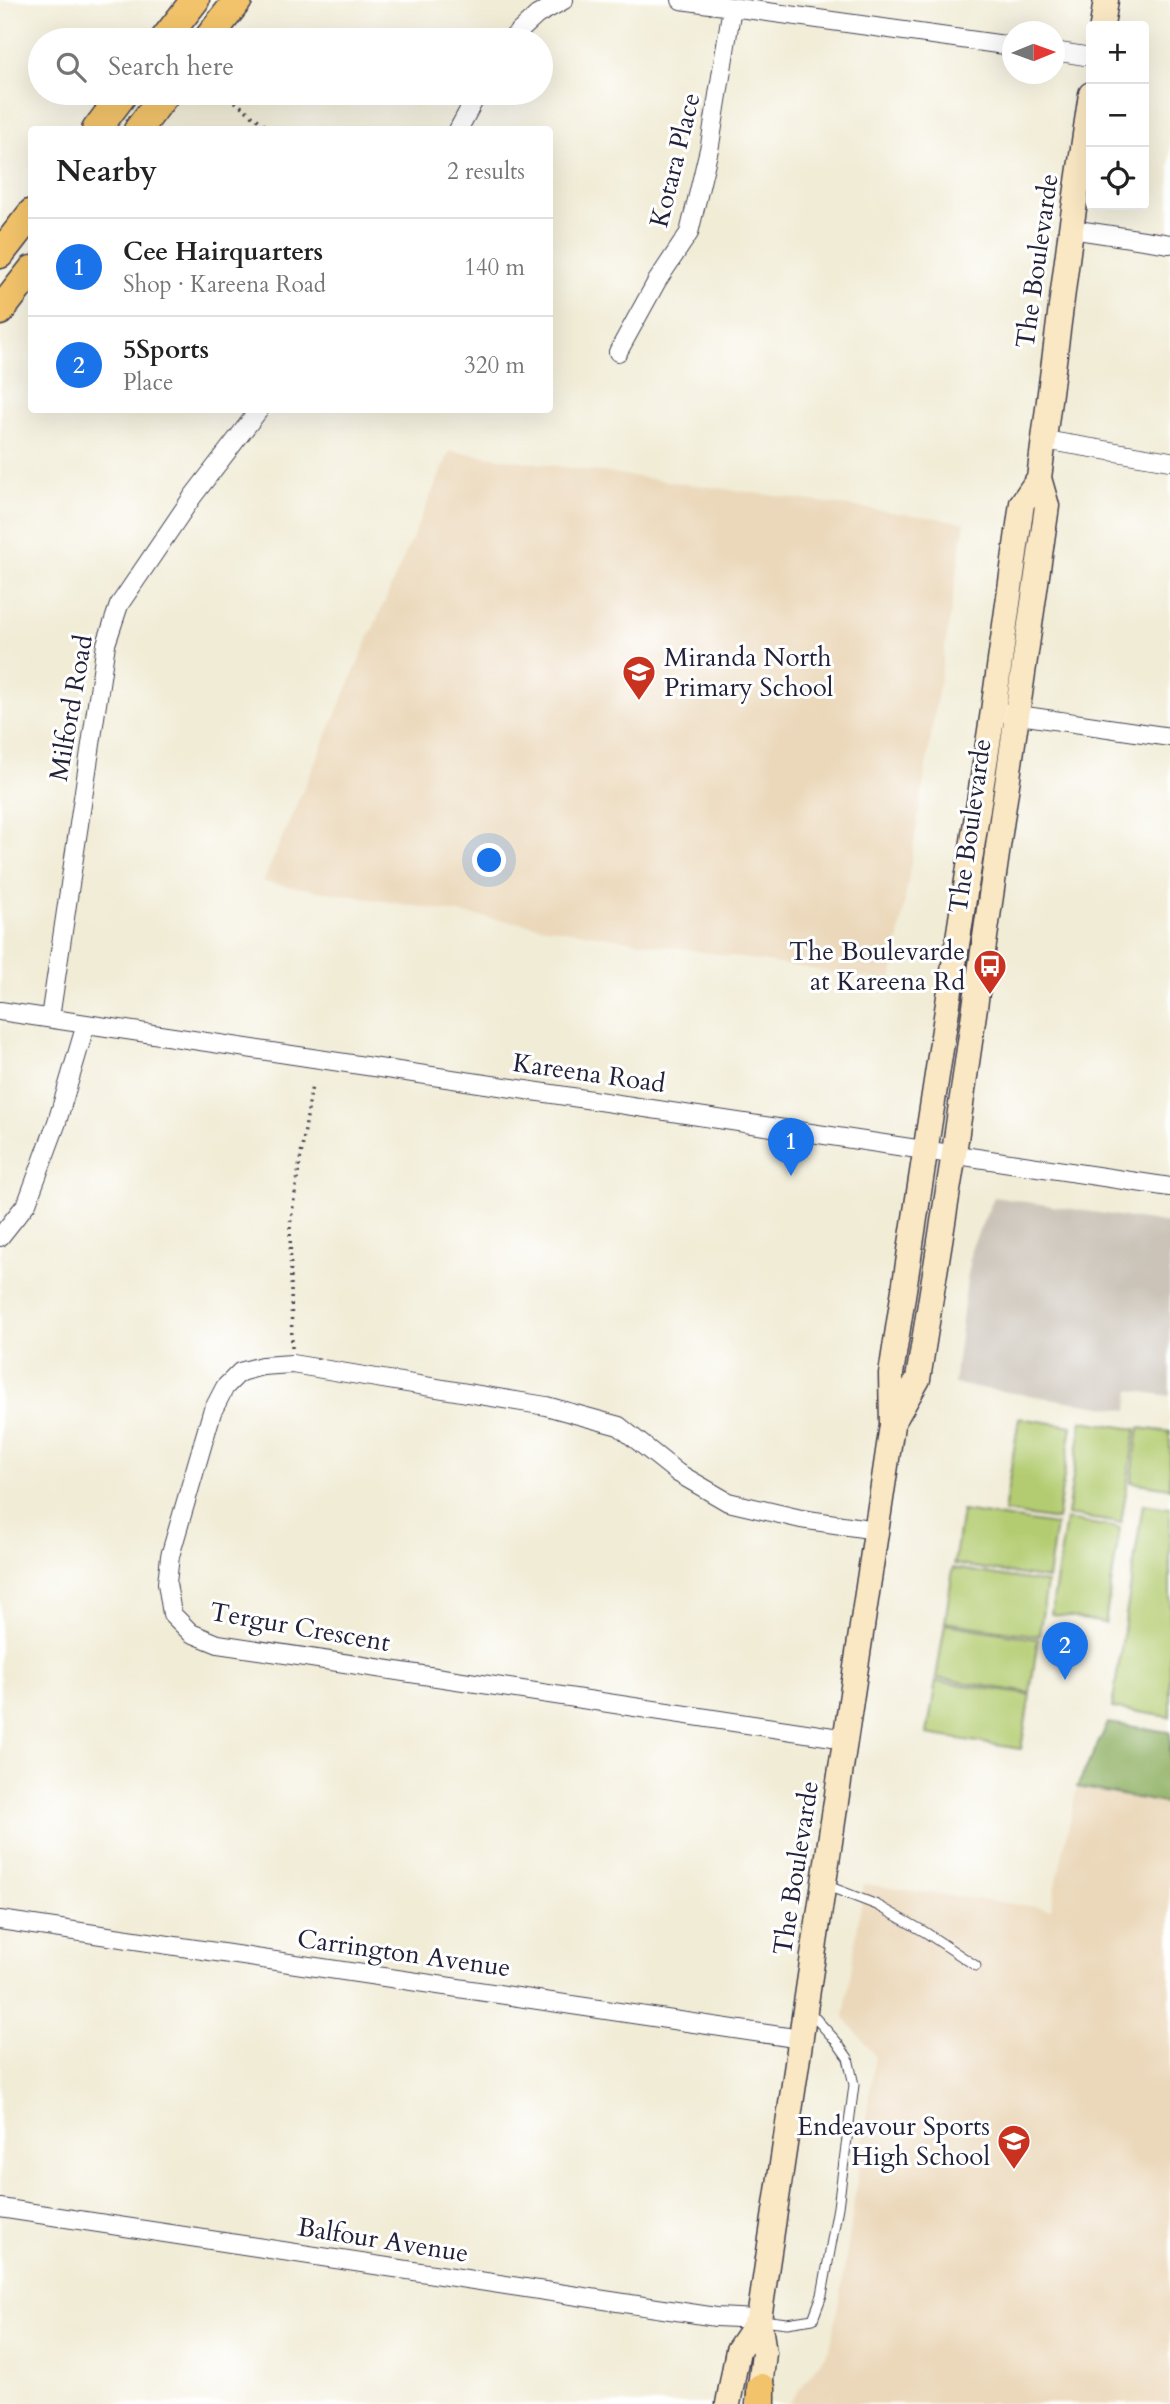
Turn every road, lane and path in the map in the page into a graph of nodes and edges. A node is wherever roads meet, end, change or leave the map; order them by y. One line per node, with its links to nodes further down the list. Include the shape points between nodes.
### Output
1 (195, 0): 8 (main road)
2 (238, 0): 9 (main road)
3 (564, 0): 10 (street)
4 (681, 0): 6 (street)
5 (1106, 0): 7 (main road)
6 (732, 7): 11 (street); 29 (street, Kotara Place, via 710,145 689,233)
7 (1103, 21)
8 (173, 28)
9 (216, 28)
10 (523, 28)
11 (1002, 44)
12 (1065, 53): 13 (street)
13 (1086, 56)
14 (115, 105): 18 (main road)
15 (157, 105): 19 (main road)
16 (239, 105): 20 (path)
17 (472, 105): 21 (street)
18 (99, 126)
19 (141, 126)
20 (266, 126)
21 (460, 126)
22 (1086, 128): 24 (main road, The Boulevarde)
23 (28, 218): 26 (main road)
24 (1071, 229): 25 (street); 31 (main road, The Boulevarde)
25 (1170, 244)
26 (0, 254)
27 (28, 275): 28 (main road)
28 (0, 311)
29 (618, 352)
30 (257, 413): 36 (street, Milford Road, via 193,496 119,606 106,644)
31 (1044, 440): 32 (street); 33 (main road, The Boulevarde, via 1039,478 1022,503)
32 (1170, 461)
33 (1004, 713): 34 (street); 39 (main road, The Boulevarde); 40 (main road, The Boulevarde)
34 (1170, 737)
35 (0, 1011): 36 (street, Kareena Road)
36 (50, 1018): 37 (street, Kareena Road)
37 (86, 1024): 39 (street, Kareena Road); 42 (street, via 27,1203)
38 (312, 1085): 43 (path, via 290,1225)
39 (926, 1149): 40 (street, Kareena Road); 44 (main road, The Boulevarde, via 891,1374)
40 (954, 1153): 41 (street, Kareena Road); 44 (main road, The Boulevarde, via 918,1378)
41 (1170, 1186)
42 (0, 1237)
43 (292, 1364): 45 (street, Tergur Crescent, via 546,1406 620,1426 678,1473 728,1502); 46 (street, Tergur Crescent, via 240,1372 225,1387 212,1412 170,1556 167,1583 172,1614 191,1633 218,1644)
44 (892, 1425): 45 (main road, The Boulevarde)
45 (876, 1530): 46 (main road, The Boulevarde)
46 (846, 1739): 47 (main road, The Boulevarde)
47 (824, 1884): 49 (lane, via 877,1905); 50 (main road, The Boulevarde)
48 (0, 1920): 51 (street, Carrington Avenue)
49 (976, 1966)
50 (805, 2007): 51 (main road, The Boulevarde); 53 (lane, via 848,2058 854,2085 838,2207 822,2295 813,2319 787,2323)
51 (801, 2039): 53 (main road, The Boulevarde)
52 (0, 2208): 53 (street, Balfour Avenue, via 716,2317)
53 (759, 2319): 54 (main road, The Boulevarde, via 764,2353); 55 (main road, The Boulevarde, via 738,2350)
54 (760, 2398)
55 (728, 2404)

